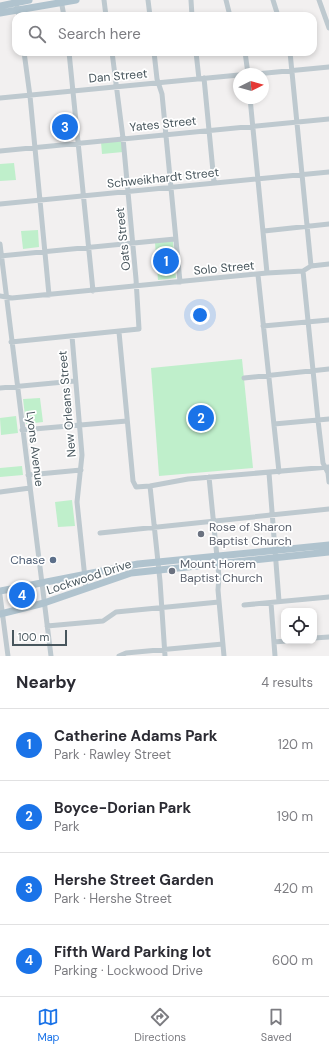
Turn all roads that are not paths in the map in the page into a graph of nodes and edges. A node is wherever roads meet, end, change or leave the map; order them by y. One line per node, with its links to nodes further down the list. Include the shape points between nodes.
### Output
1 (29, 0): 9 (main road)
2 (76, 0): 10 (main road)
3 (104, 0): 15 (street)
4 (148, 0): 16 (street)
5 (190, 0): 17 (street)
6 (226, 0): 18 (street)
7 (273, 0): 19 (street)
8 (319, 0): 22 (street)
9 (16, 1): 11 (main road); 12 (street)
10 (62, 1): 13 (main road); 14 (street)
11 (0, 6)
12 (18, 12)
13 (22, 12)
14 (63, 12)
15 (106, 12)
16 (150, 12)
17 (192, 12)
18 (229, 12)
19 (277, 12)
20 (0, 13): 21 (main road)
21 (12, 13)
22 (329, 28)
23 (25, 56): 39 (street)
24 (70, 56): 38 (street)
25 (112, 56): 37 (street, Oats Street)
26 (155, 56): 36 (street)
27 (197, 56): 35 (street)
28 (246, 56): 31 (street)
29 (290, 56): 32 (street)
30 (329, 67): 32 (street)
31 (247, 68)
32 (291, 70): 33 (street); 43 (street)
33 (269, 73)
34 (233, 76): 35 (street, Dan Street)
35 (202, 79): 36 (street, Dan Street); 45 (street)
36 (158, 82): 37 (street, Dan Street); 46 (street, via 162,94)
37 (116, 87): 38 (street, Dan Street); 47 (street, Oats Street)
38 (74, 90): 39 (street, Dan Street); 48 (street)
39 (30, 96): 40 (street, Dan Street); 49 (street)
40 (0, 98)
41 (251, 104): 44 (street)
42 (329, 119): 43 (street, Yates Street)
43 (297, 122): 44 (street, Yates Street); 52 (street)
44 (253, 126): 45 (street, Yates Street); 53 (street)
45 (209, 130): 46 (street, Yates Street); 54 (street)
46 (166, 134): 47 (street, Yates Street); 55 (street)
47 (123, 138): 48 (street, Yates Street); 56 (street, Oats Street)
48 (79, 144): 49 (street, Yates Street); 57 (street)
49 (35, 148): 50 (street, Yates Street); 58 (street)
50 (0, 151)
51 (329, 172): 52 (street, Schweikhardt Street)
52 (302, 174): 53 (street, Schweikhardt Street); 61 (street)
53 (258, 178): 54 (street, Schweikhardt Street); 62 (street)
54 (214, 182): 55 (street, Schweikhardt Street)
55 (171, 186): 56 (street, Schweikhardt Street); 63 (street)
56 (128, 192): 57 (street, Schweikhardt Street); 64 (street, Oats Street)
57 (84, 196): 58 (street, Schweikhardt Street); 66 (street)
58 (40, 200): 59 (street, Schweikhardt Street); 67 (street)
59 (0, 204)
60 (329, 224): 61 (street)
61 (307, 226): 62 (street); 70 (street)
62 (264, 231): 72 (street)
63 (176, 239): 64 (street); 74 (street)
64 (133, 243): 66 (street); 75 (street, Oats Street)
65 (0, 244): 68 (street, Lyons Avenue)
66 (89, 248): 67 (street); 76 (street)
67 (45, 252): 68 (street); 77 (street)
68 (1, 256): 78 (street, Lyons Avenue)
69 (329, 264): 70 (street, Solo Street)
70 (311, 266): 71 (street, Solo Street)
71 (303, 271): 72 (street, Solo Street); 80 (street)
72 (267, 273): 73 (street, Solo Street)
73 (258, 275): 74 (street, Solo Street); 81 (street)
74 (180, 282): 75 (street, Solo Street)
75 (137, 286): 76 (street, Solo Street); 82 (street, Oats Street, via 139,329)
76 (93, 291): 77 (street, Solo Street)
77 (50, 294): 78 (street, Solo Street)
78 (3, 297): 84 (street, Lyons Avenue)
79 (329, 320): 80 (street)
80 (308, 322): 81 (street); 86 (street)
81 (263, 326): 87 (street)
82 (119, 332): 83 (street); 94 (street)
83 (72, 336): 84 (street); 89 (street, New Orleans Street)
84 (12, 342): 90 (street, Lyons Avenue)
85 (329, 369): 86 (street)
86 (312, 371): 87 (street); 93 (street)
87 (269, 374): 88 (street); 95 (street)
88 (244, 378)
89 (76, 380): 90 (street); 96 (street, New Orleans Street)
90 (17, 386): 91 (street); 97 (street, Lyons Avenue)
91 (0, 388)
92 (329, 419): 93 (street)
93 (318, 420): 95 (street); 98 (street, via 323,463)
94 (127, 421): 96 (street); 105 (street, via 134,486)
95 (274, 424): 100 (street)
96 (80, 425): 97 (street); 99 (street, New Orleans Street)
97 (22, 430): 102 (street, Lyons Avenue)
98 (328, 468): 100 (street); 104 (street)
99 (81, 470): 102 (street); 119 (street, New Orleans Street, via 77,502)
100 (279, 472): 101 (street)
101 (269, 473): 103 (street); 109 (street)
102 (28, 475): 106 (street, Lyons Avenue)
103 (209, 478): 105 (street); 110 (street)
104 (329, 482)
105 (150, 486): 111 (street)
106 (30, 488): 107 (street); 120 (street, Lyons Avenue)
107 (0, 492)
108 (329, 509): 109 (street)
109 (272, 515): 110 (street); 115 (street)
110 (213, 521): 111 (street); 116 (street)
111 (154, 527): 112 (street); 117 (street)
112 (100, 532)
113 (329, 545): 115 (main road, Lockwood Drive)
114 (329, 552): 115 (main road, Lockwood Drive)
115 (275, 554): 116 (main road, Lockwood Drive); 125 (street)
116 (217, 559): 117 (main road, Lockwood Drive); 118 (main road, Lockwood Drive); 126 (street)
117 (158, 561): 118 (street); 119 (main road, Lockwood Drive)
118 (159, 569): 121 (main road, Lockwood Drive, via 122,576); 130 (street)
119 (84, 574): 120 (main road, Lockwood Drive); 121 (street, New Orleans Street)
120 (41, 584): 122 (main road, Lockwood Drive); 127 (street, Lyons Avenue)
121 (86, 588): 127 (main road, Lockwood Drive)
122 (0, 591)
123 (0, 595): 131 (street)
124 (329, 597): 125 (street)
125 (279, 601): 128 (street)
126 (219, 602): 130 (street); 137 (street)
127 (44, 603): 131 (main road, Lockwood Drive); 132 (street, Lyons Avenue)
128 (272, 603): 129 (street); 136 (street)
129 (244, 605)
130 (161, 607): 132 (street, via 116,612 103,621); 138 (street)
131 (1, 614): 139 (street)
132 (47, 626): 140 (street, Lyons Avenue)
133 (329, 637): 134 (street)
134 (317, 638)
135 (281, 641): 136 (street)
136 (274, 642): 144 (street)
137 (223, 644): 138 (street); 143 (street)
138 (164, 649): 141 (street); 142 (street)
139 (8, 656)
140 (51, 656)
141 (119, 656)
142 (165, 656)
143 (224, 656)
144 (276, 656)

